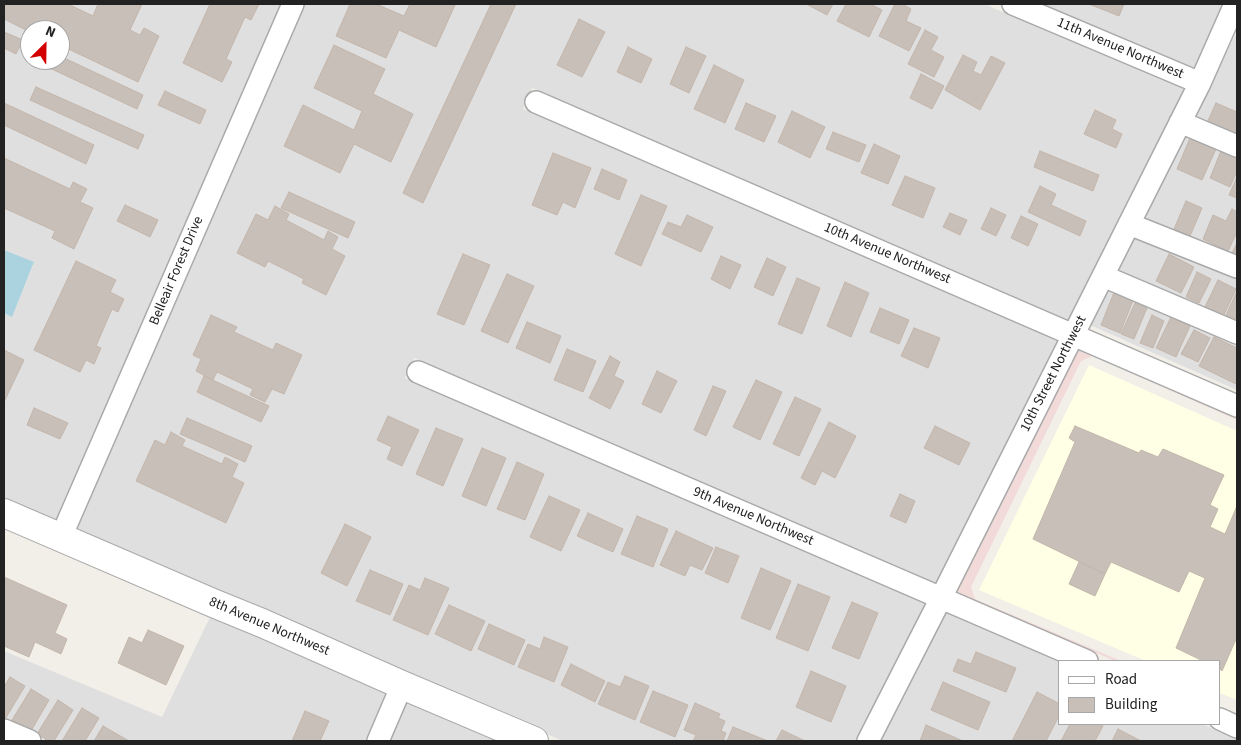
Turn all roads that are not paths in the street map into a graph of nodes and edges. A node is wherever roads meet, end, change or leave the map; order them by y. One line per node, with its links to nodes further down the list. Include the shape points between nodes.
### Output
1 (293, 4): 16 (street, Belleair Forest Drive)
2 (1013, 4): 4 (street, 11th Avenue Northwest)
3 (1235, 4): 4 (street, 10th Street Northwest)
4 (1200, 83): 6 (street, 10th Street Northwest)
5 (536, 102): 12 (street, 10th Avenue Northwest)
6 (1180, 122): 7 (street); 8 (street, 10th Street Northwest)
7 (1237, 146)
8 (1129, 224): 9 (street); 10 (street, 10th Street Northwest)
9 (1237, 267)
10 (1103, 276): 11 (street); 12 (street, 10th Street Northwest)
11 (1237, 333)
12 (1073, 335): 14 (street, 10th Avenue Northwest); 17 (street, 10th Street Northwest)
13 (418, 372): 17 (street, 9th Avenue Northwest)
14 (1237, 406)
15 (4, 512): 16 (street, 8th Avenue Northwest)
16 (61, 538): 19 (street, 8th Avenue Northwest)
17 (941, 598): 18 (street, 9th Avenue Northwest); 26 (street, 10th Street Northwest)
18 (1085, 660)
19 (402, 685): 24 (street); 25 (street, 8th Avenue Northwest)
20 (1221, 719): 21 (street)
21 (1237, 726)
22 (4, 730): 23 (street)
23 (30, 741)
24 (378, 741)
25 (534, 741)
26 (868, 741)

